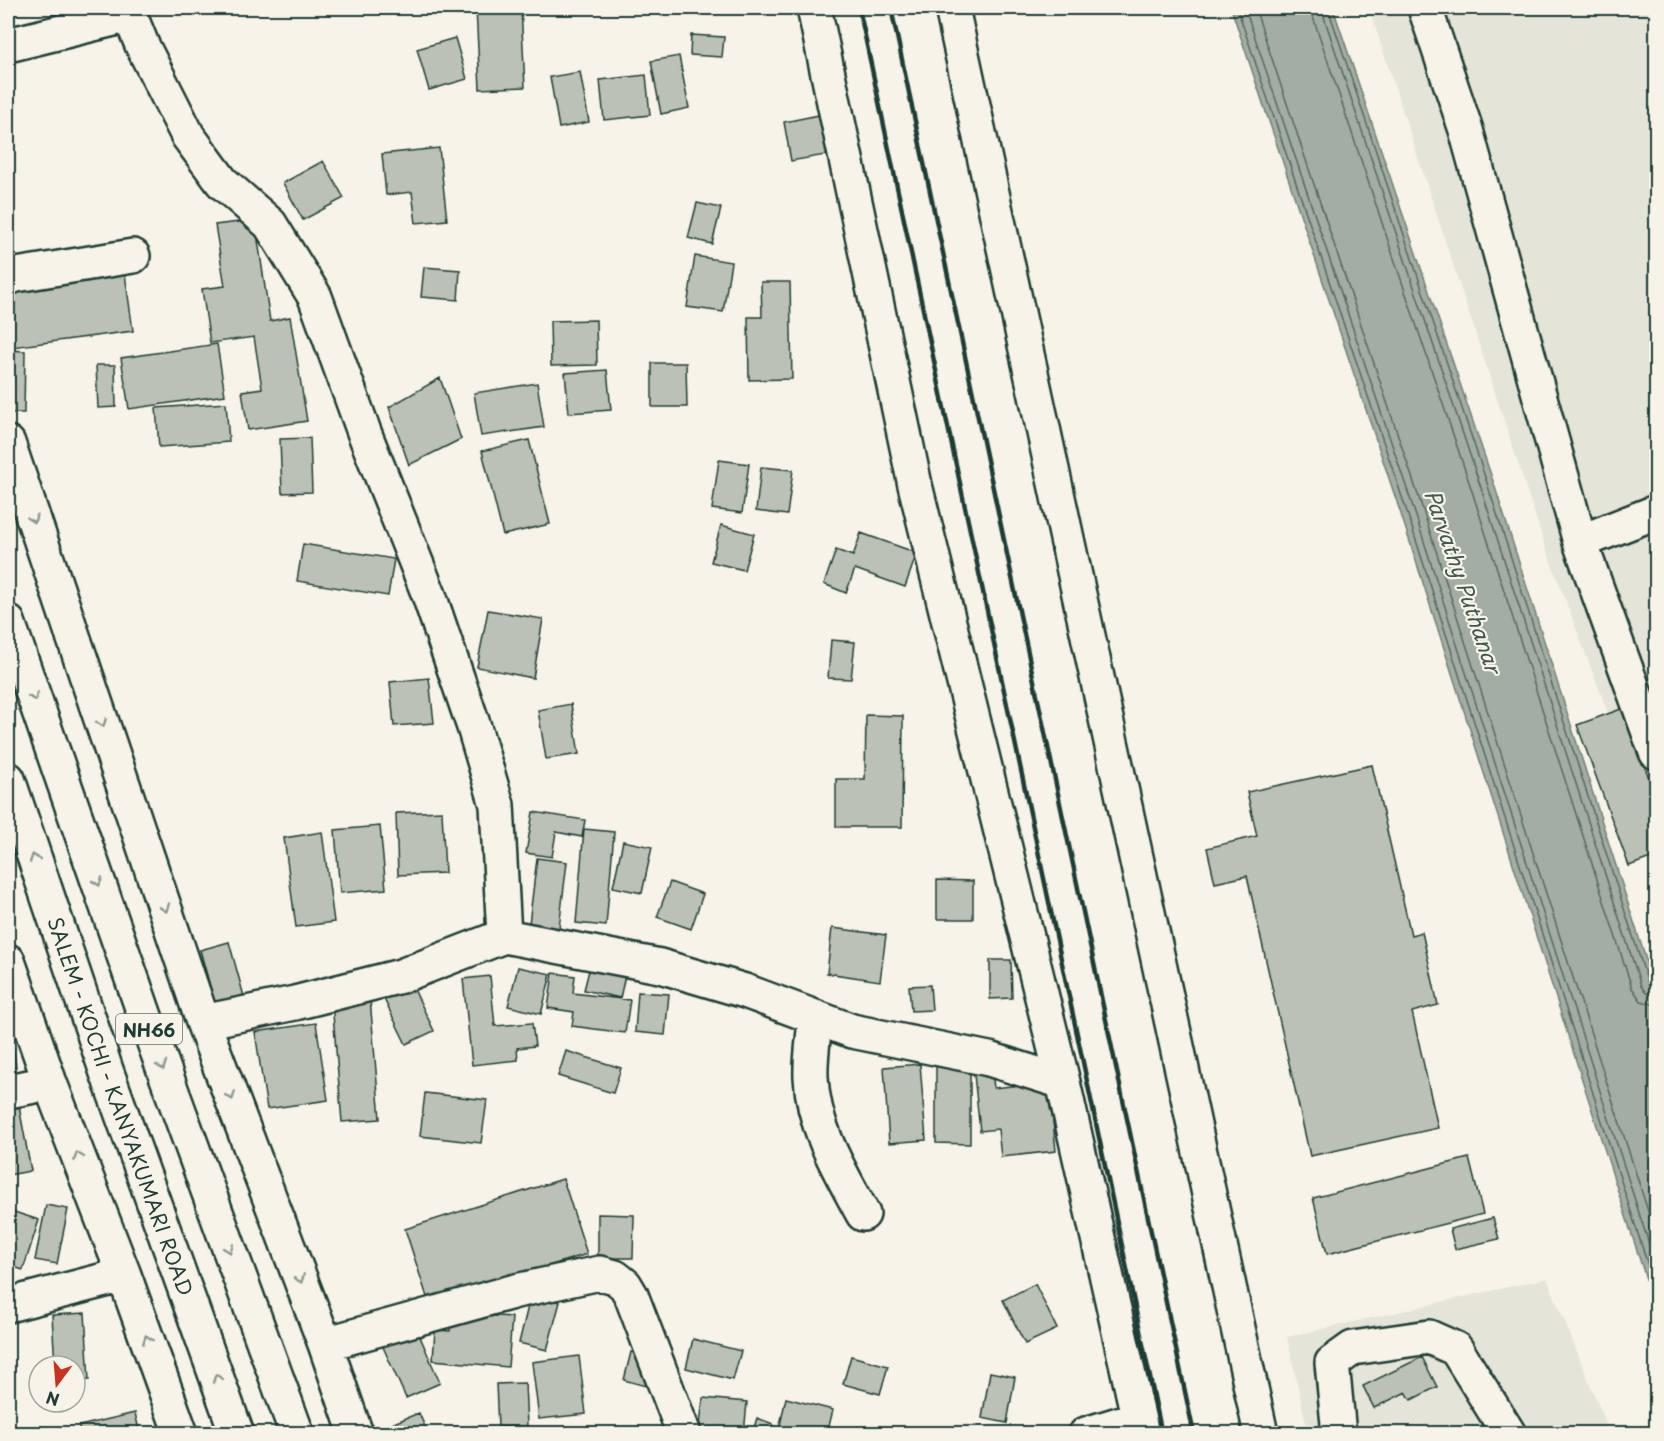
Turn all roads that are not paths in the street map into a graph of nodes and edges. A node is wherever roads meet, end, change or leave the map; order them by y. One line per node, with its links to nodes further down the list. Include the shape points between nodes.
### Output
1 (814, 8): 18 (main road, via 915,485)
2 (952, 8): 32 (main road)
3 (1425, 8): 10 (main road, via 1466,130)
4 (129, 11): 5 (main road); 14 (main road, via 188,136 222,182 270,224 315,297 429,595 474,727 497,805)
5 (8, 45)
6 (133, 256): 7 (main road)
7 (8, 278)
8 (8, 443): 17 (main road, one-way to 17)
9 (1656, 512): 10 (main road)
10 (1580, 542): 12 (main road)
11 (8, 622): 28 (main road, NH66, one-way to 28, via 160,1059)
12 (1656, 752)
13 (8, 779): 27 (main road, SALEM - KOCHI - KANYAKUMARI ROAD / NH66, one-way to 13, via 106,1070)
14 (504, 936): 16 (main road, via 660,966); 17 (main road, via 401,976)
15 (8, 960): 19 (main road)
16 (815, 1017): 18 (main road, via 852,1031 989,1059); 21 (main road, via 811,1077 816,1115 829,1152)
17 (203, 1022): 24 (main road, one-way to 24)
18 (1063, 1082): 25 (main road)
19 (50, 1083): 20 (main road); 22 (main road, one-way to 19)
20 (8, 1091)
21 (863, 1214)
22 (124, 1275): 23 (main road); 26 (main road, one-way to 22)
23 (8, 1305)
24 (325, 1344): 29 (main road); 30 (main road, via 505,1294 600,1273 615,1277 631,1295)
25 (1140, 1426): 31 (main road)
26 (181, 1434)
27 (237, 1434)
28 (297, 1434)
29 (356, 1434)
30 (684, 1434)
31 (1086, 1434)
32 (1262, 1434)
33 (1339, 1434): 34 (main road, via 1332,1363 1353,1348 1429,1337 1456,1349)
34 (1509, 1434)

